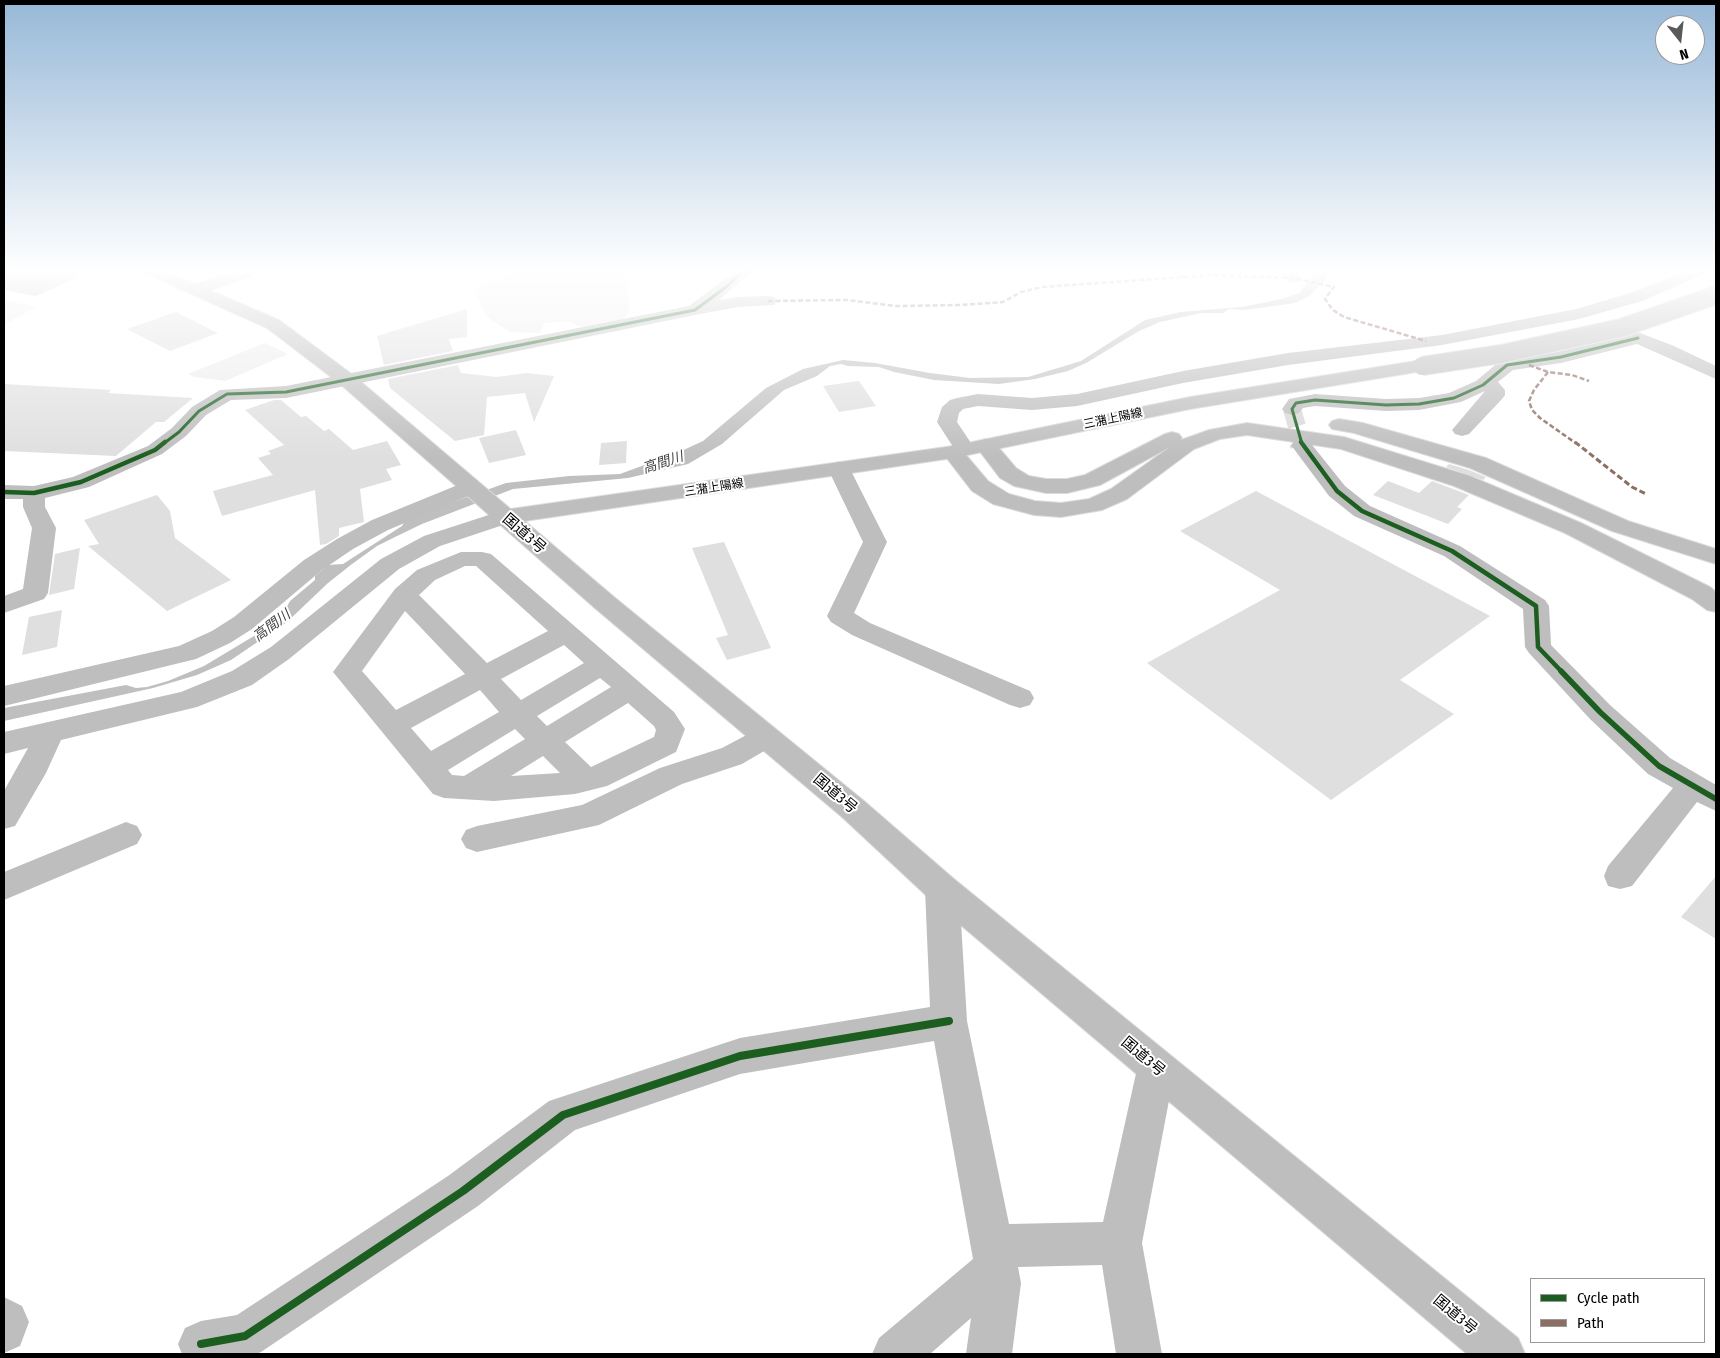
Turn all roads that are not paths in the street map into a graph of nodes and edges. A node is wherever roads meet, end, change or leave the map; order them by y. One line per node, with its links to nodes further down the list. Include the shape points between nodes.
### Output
1 (283, 331): 10 (main road, 国道3号)
2 (587, 331): 10 (main road)
3 (1487, 331): 7 (main road)
4 (1606, 331): 14 (main road, 三潴上陽線, bridge, via 1501,354 1190,403)
5 (1622, 331): 6 (main road)
6 (1638, 338): 8 (main road, via 1561,357); 9 (main road)
7 (1442, 340): 8 (main road); 16 (main road, via 1183,377 1077,400 1032,404 978,400 958,404 949,411 947,422)
8 (1507, 365): 11 (main road)
9 (1716, 373)
10 (346, 379): 19 (main road, via 286,392 227,394 199,411 155,450 81,482); 20 (main road, 国道3号)
11 (1487, 382): 12 (main road, via 1454,398 1419,404 1315,400 1296,403); 13 (main road, via 1495,395)
12 (1292, 409)
13 (1462, 430)
14 (986, 445): 16 (main road, 三潴上陽線); 21 (main road, via 1008,473 1022,481 1067,486 1092,480 1186,431 1210,423 1253,417 1302,419 1356,428 1478,463)
15 (1302, 445): 45 (main road, via 1337,491 1362,511 1452,551 1536,606 1538,647 1600,712 1659,766)
16 (959, 450): 17 (main road, 三潴上陽線); 26 (main road, via 980,486 1001,499 1034,508 1061,510 1094,505 1119,494 1187,446 1216,434 1247,429 1344,443 1462,481 1573,528 1701,593)
17 (839, 469): 20 (main road, 三潴上陽線); 33 (main road, via 875,542 840,616 861,629)
18 (4, 492): 19 (main road)
19 (34, 493): 25 (main road, via 34,507 44,528 35,594)
20 (485, 500): 31 (main road, via 380,525 313,565 243,623 187,654); 36 (main road, via 432,541 390,564 280,653 242,678 187,700); 37 (main road, 国道3号)
21 (1620, 526): 22 (main road); 23 (main road)
22 (1716, 557)
23 (1716, 582)
24 (404, 595): 27 (main road, via 426,575 461,559 482,559); 29 (main road); 35 (main road, via 346,672)
25 (4, 604)
26 (1716, 604)
27 (566, 633): 28 (main road); 29 (main road)
28 (602, 665): 30 (main road); 34 (main road, via 555,683)
29 (484, 677): 34 (main road); 35 (main road)
30 (629, 689): 38 (main road); 40 (main road, via 664,719 670,729 666,744)
31 (47, 691): 32 (main road); 36 (main road)
32 (4, 696)
33 (1020, 698)
34 (518, 715): 38 (main road); 41 (main road, via 467,734)
35 (392, 726): 41 (main road)
36 (43, 730): 39 (main road); 46 (main road, via 30,773)
37 (766, 737): 42 (main road, via 732,756); 51 (main road, 国道3号)
38 (544, 741): 43 (main road); 44 (main road)
39 (4, 743)
40 (647, 754): 42 (main road); 43 (main road)
41 (428, 767): 44 (main road, via 444,786)
42 (671, 776): 48 (main road, via 588,816)
43 (586, 780): 44 (main road, via 494,789)
44 (468, 788)
45 (1704, 792): 49 (main road)
46 (4, 817)
47 (126, 835): 50 (main road)
48 (477, 839)
49 (1620, 876)
50 (4, 886)
51 (942, 888): 52 (main road); 53 (main road, 国道3号)
52 (950, 1021): 55 (main road); 58 (main road, via 740,1056 563,1114 463,1192 244,1336)
53 (1156, 1069): 54 (main road); 62 (main road, 国道3号)
54 (1120, 1243): 55 (main road); 61 (main road)
55 (994, 1257): 59 (main road); 60 (main road, via 999,1283)
56 (4, 1320): 57 (main road)
57 (4, 1330)
58 (202, 1344)
59 (895, 1354)
60 (988, 1354)
61 (1139, 1354)
62 (1502, 1354)

